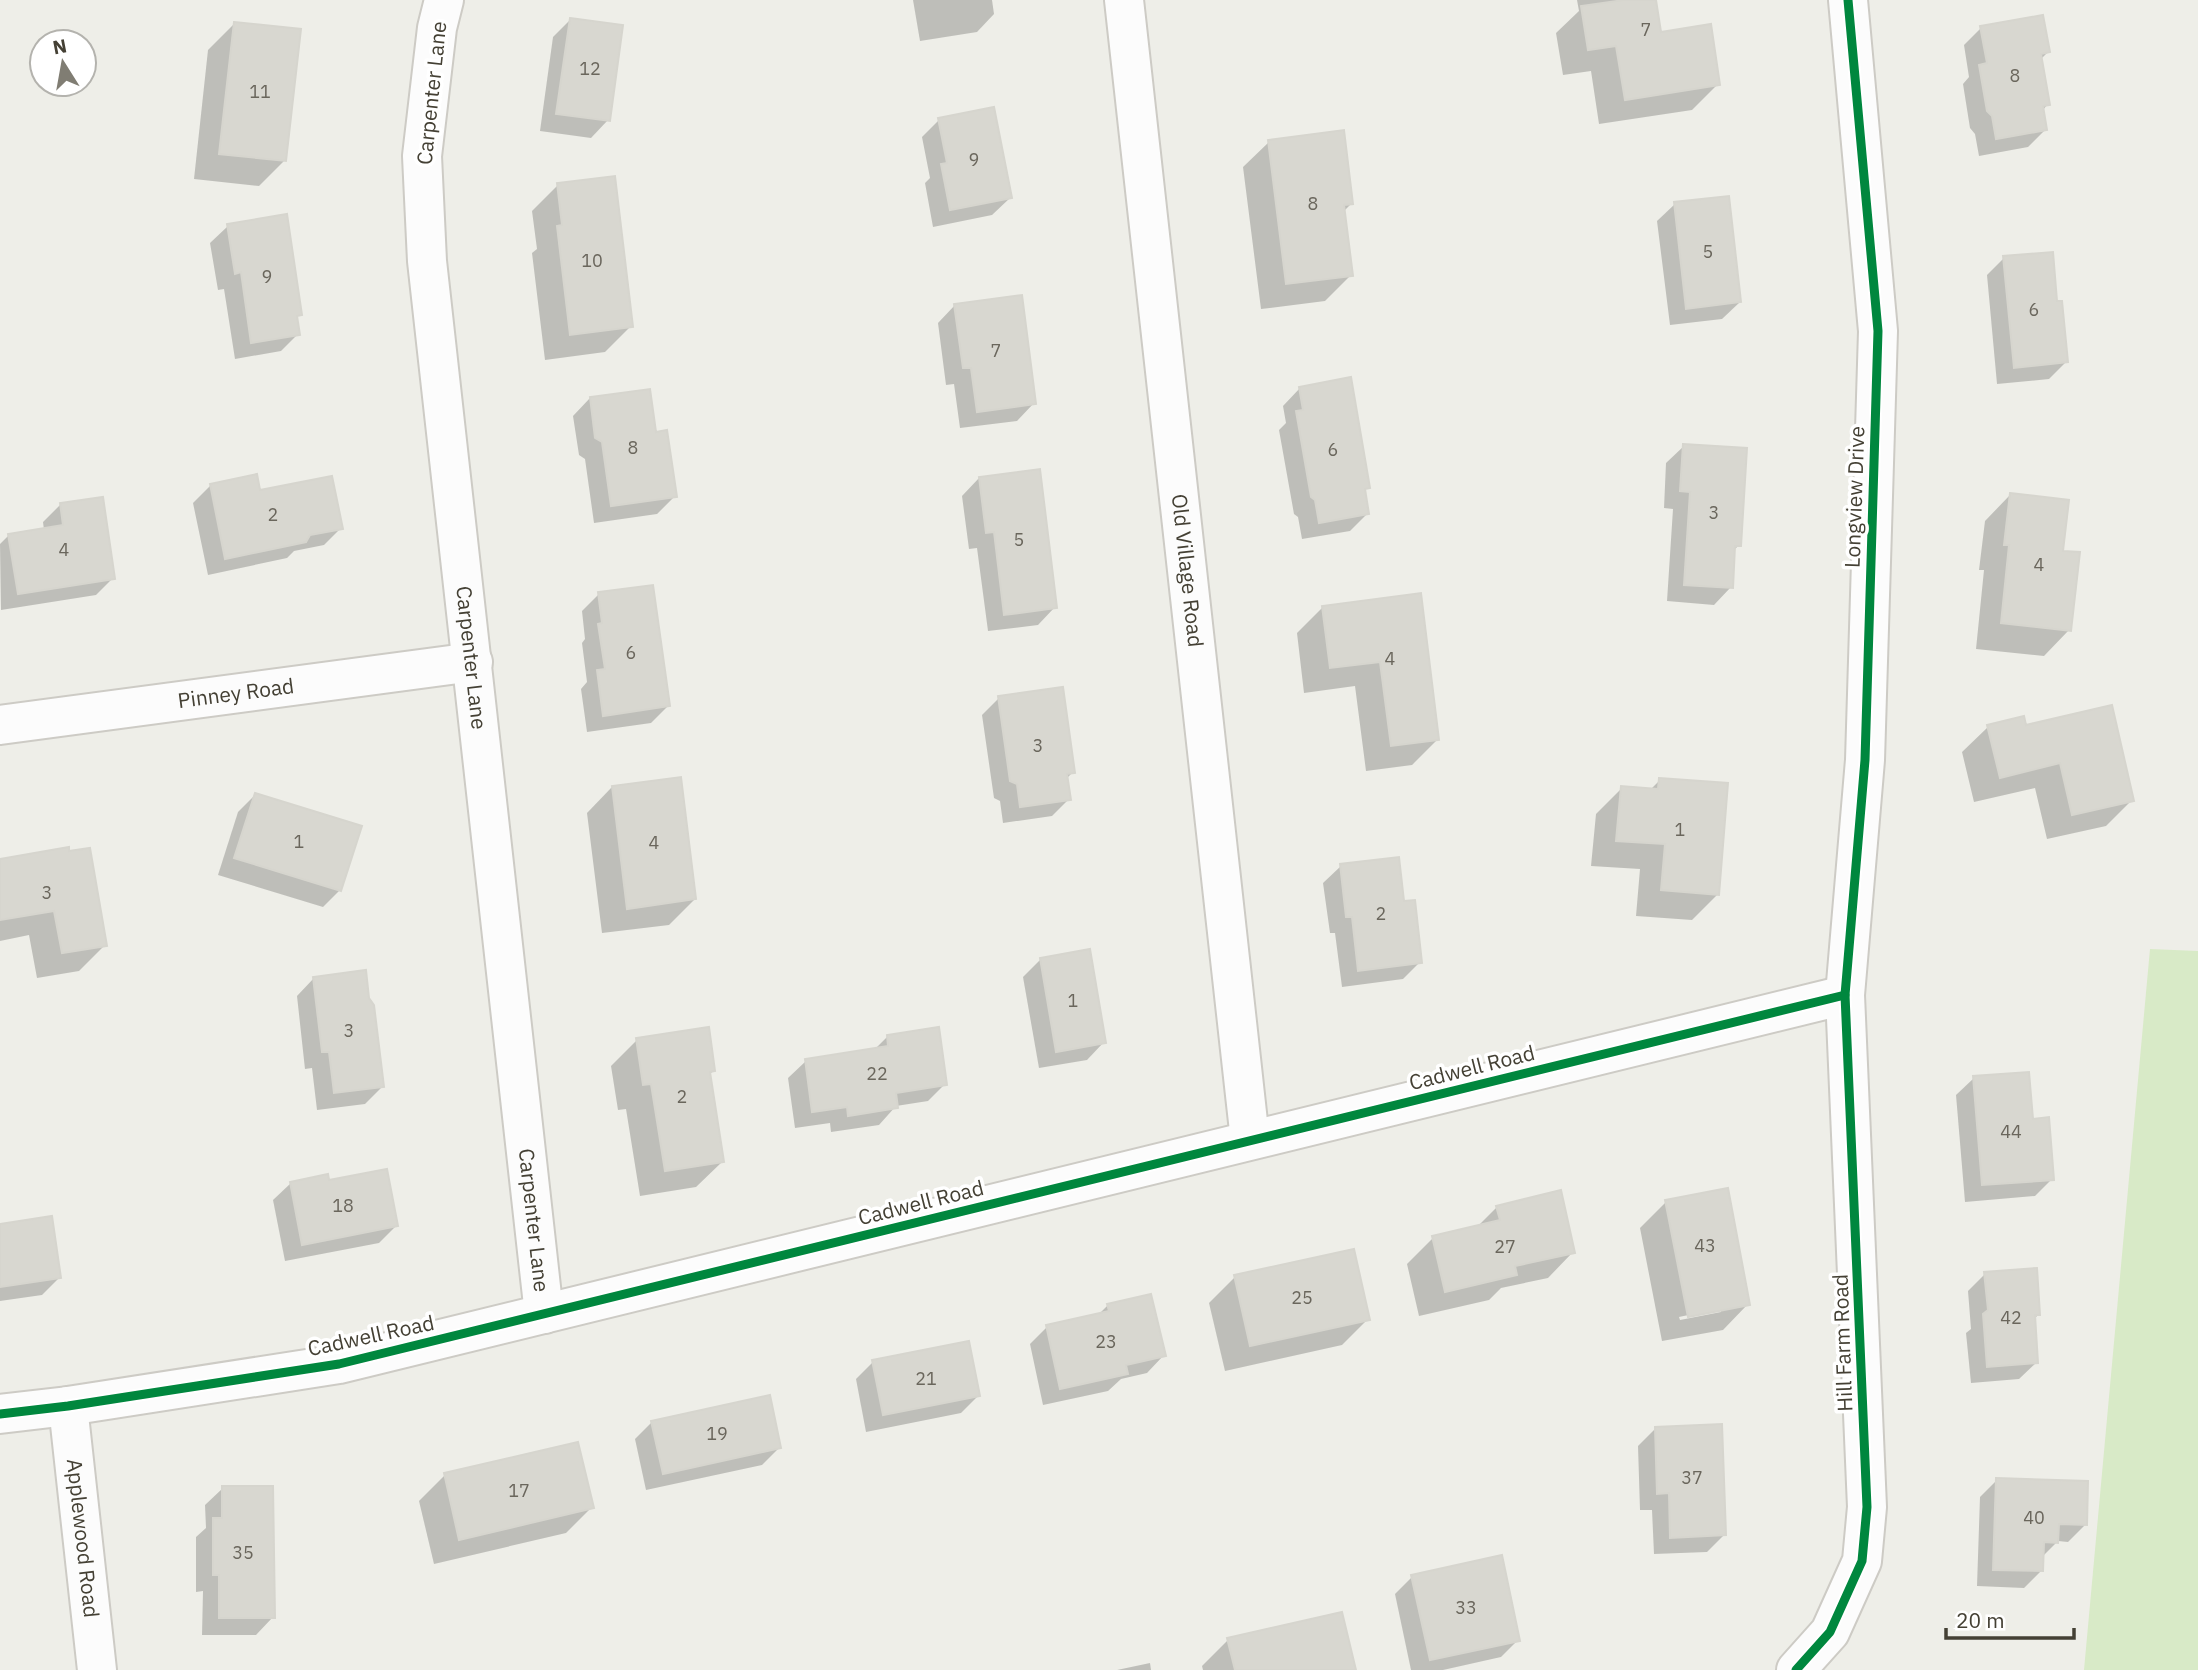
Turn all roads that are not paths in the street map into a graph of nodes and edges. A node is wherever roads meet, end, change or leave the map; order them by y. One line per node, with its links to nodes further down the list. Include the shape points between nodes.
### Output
1 (444, 0): 4 (street, Carpenter Lane, via 422,156 427,261)
2 (1124, 0): 7 (street, Old Village Road)
3 (1848, 0): 6 (street, Longview Drive, via 1878,331 1864,761)
4 (472, 662): 5 (street, Pinney Road); 8 (street, Carpenter Lane)
5 (0, 725)
6 (1845, 995): 7 (street, Cadwell Road); 12 (street, Hill Farm Road, via 1867,1507 1862,1561 1830,1632)
7 (1250, 1140): 8 (street, Cadwell Road)
8 (544, 1314): 9 (street, Cadwell Road, via 339,1364)
9 (68, 1406): 10 (street, Cadwell Road); 11 (street, Applewood Road)
10 (0, 1414)
11 (97, 1670)
12 (1796, 1670)

